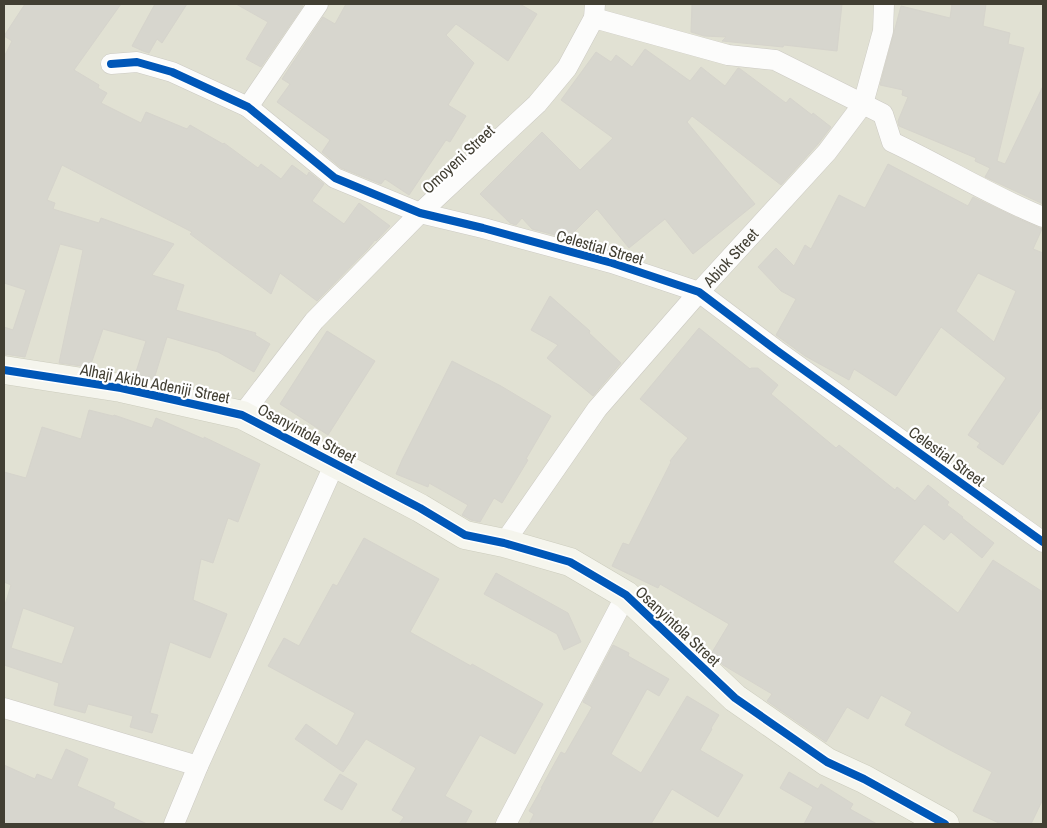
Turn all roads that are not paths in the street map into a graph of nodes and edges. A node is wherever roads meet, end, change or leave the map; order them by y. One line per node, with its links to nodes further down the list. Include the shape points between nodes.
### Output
1 (318, 4): 6 (street)
2 (884, 4): 5 (street, Abiok Street, via 883,31)
3 (594, 11): 5 (street, via 728,56 775,60); 7 (street, Omoyeni Street, via 567,68 537,104)
4 (110, 64): 6 (street, Celestial Street, via 137,62 172,72)
5 (863, 104): 8 (street, via 883,114 892,142); 9 (street, Abiok Street, via 827,152)
6 (248, 108): 7 (street, Celestial Street, via 335,178)
7 (420, 213): 9 (street, Celestial Street, via 612,263); 11 (street, Omoyeni Street, via 314,321)
8 (1043, 217)
9 (699, 292): 13 (street, Celestial Street); 14 (street, Abiok Street, via 597,409)
10 (4, 370): 11 (street, Alhaji Akibu Adeniji Street, via 121,388)
11 (242, 415): 12 (street, Osanyintola Street)
12 (335, 463): 14 (street, Osanyintola Street, via 465,535); 17 (street)
13 (1043, 542)
14 (504, 543): 15 (street, Osanyintola Street, via 570,562)
15 (626, 595): 19 (street); 20 (street, Osanyintola Street, via 736,698 827,762)
16 (4, 708): 17 (street)
17 (198, 766): 18 (street)
18 (174, 824)
19 (506, 824)
20 (945, 824)

